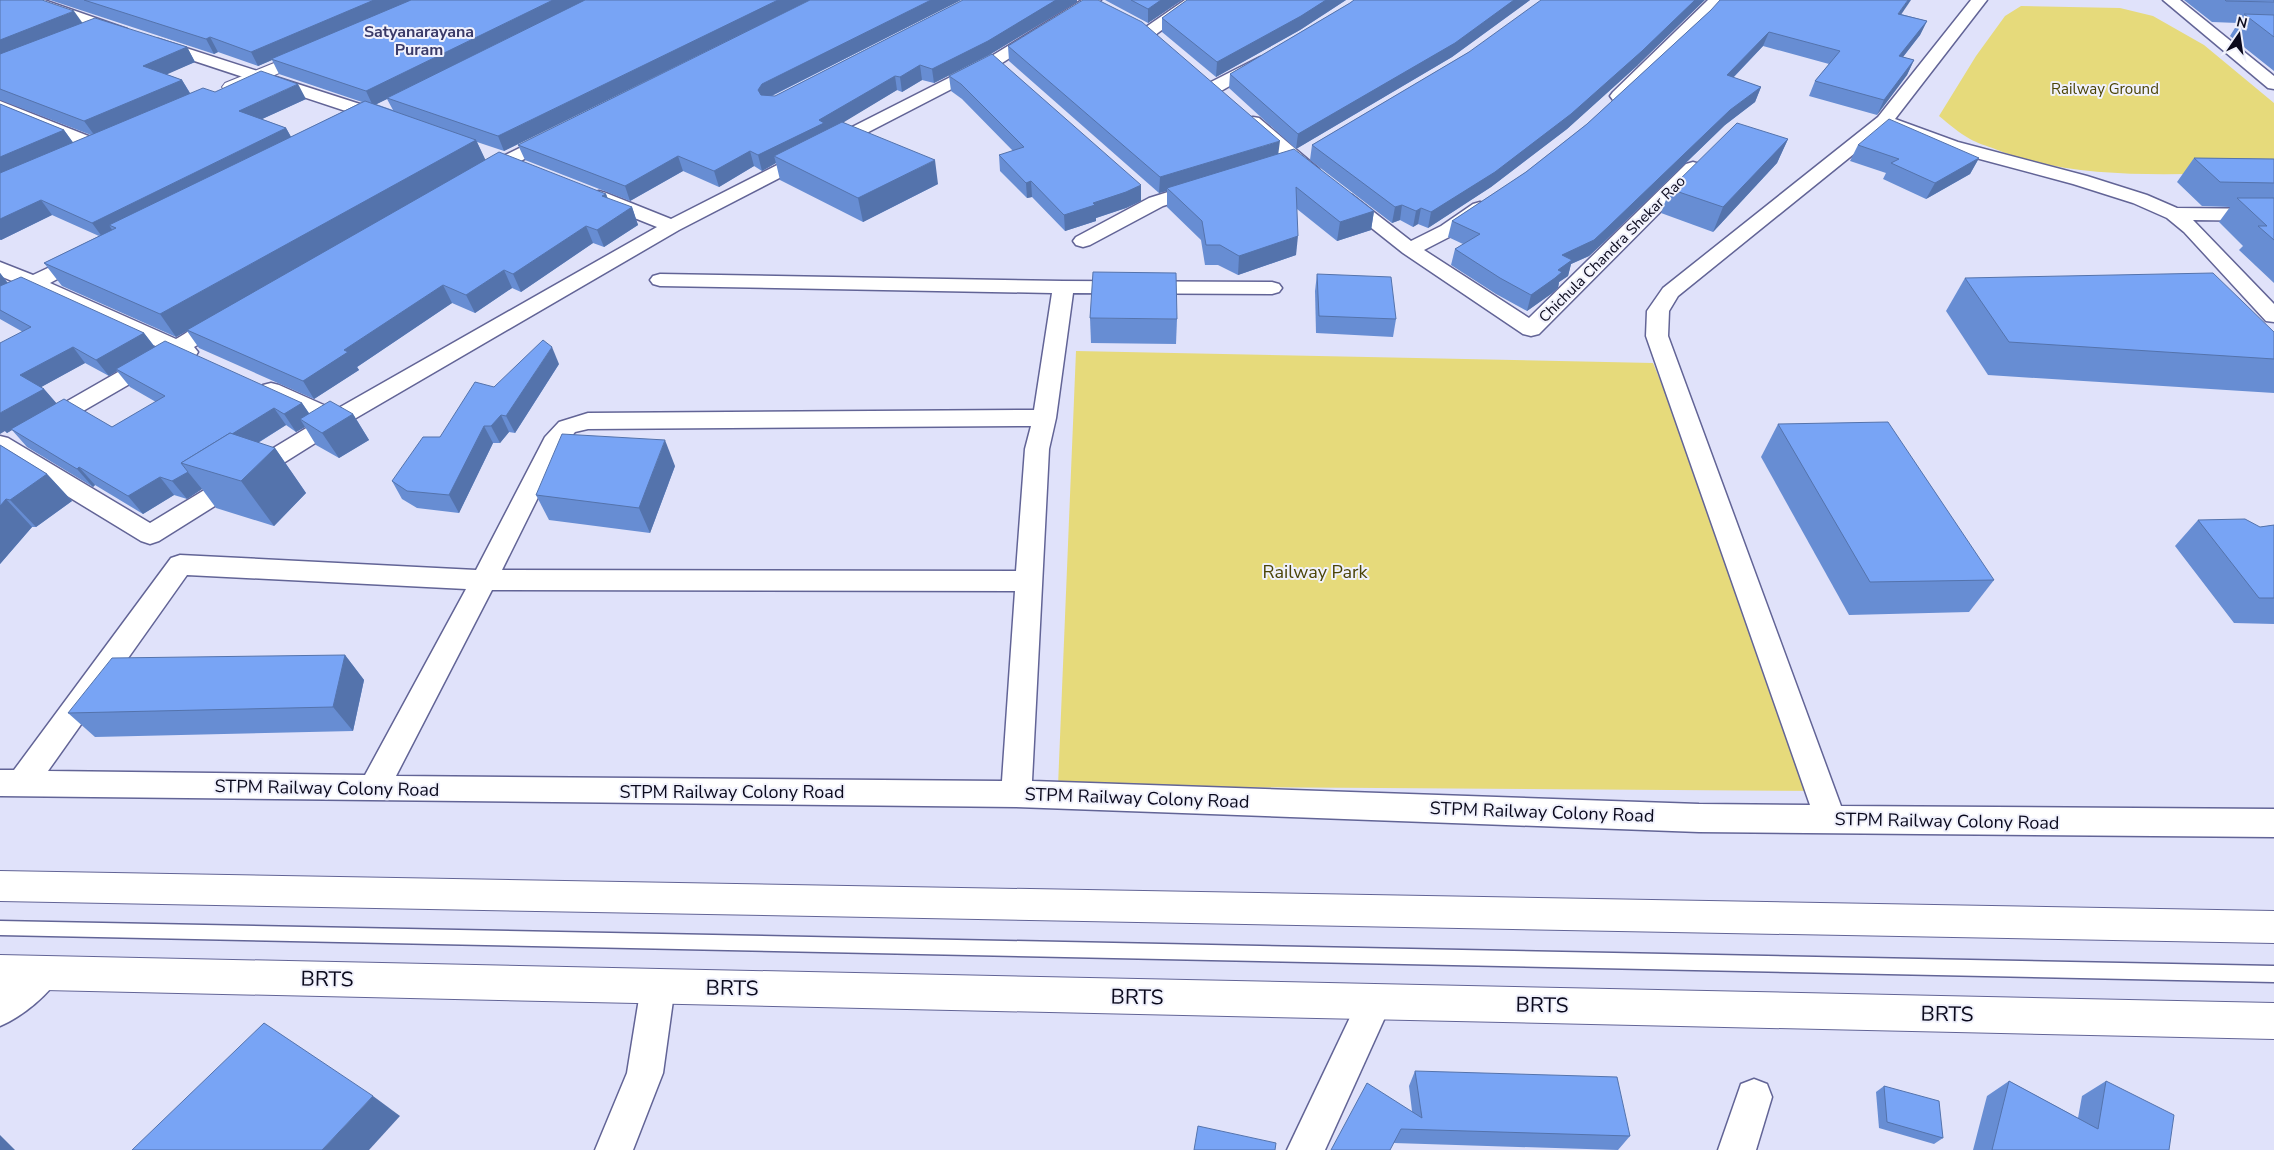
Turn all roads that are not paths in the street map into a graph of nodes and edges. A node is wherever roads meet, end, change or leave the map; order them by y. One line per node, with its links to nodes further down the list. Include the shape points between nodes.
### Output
1 (30, 0): 8 (street)
2 (1195, 0): 13 (street)
3 (1717, 0): 28 (street)
4 (1979, 0): 31 (street)
5 (2171, 0): 11 (street)
6 (1094, 3): 18 (street)
7 (79, 4): 8 (street)
8 (63, 10): 10 (street)
9 (1132, 24): 13 (street)
10 (102, 25): 14 (street); 21 (street)
11 (2205, 30): 12 (street); 22 (street)
12 (2235, 30)
13 (1149, 32): 15 (street)
14 (83, 33)
15 (1164, 44)
16 (326, 46): 21 (main road)
17 (1274, 54): 23 (street)
18 (996, 60): 19 (street); 50 (street)
19 (1011, 73)
20 (1200, 74): 23 (street)
21 (256, 76): 24 (main road); 30 (street)
22 (2274, 84)
23 (1215, 87): 25 (street)
24 (218, 93)
25 (1229, 100)
26 (0, 106): 36 (street)
27 (393, 106): 30 (street)
28 (1607, 108)
29 (1244, 113): 40 (street)
30 (376, 114): 32 (street); 33 (street)
31 (1884, 121): 48 (street, via 1952,146 2123,194); 75 (street, via 1670,292 1658,311 1657,336)
32 (403, 124)
33 (349, 127)
34 (568, 129): 43 (street)
35 (112, 137): 36 (main road)
36 (95, 144): 38 (main road)
37 (1311, 150): 40 (street)
38 (69, 156)
39 (1704, 158): 53 (street, Chichula Chandra Shekar Rao, via 1531,329)
40 (1295, 159): 41 (street); 53 (street)
41 (1276, 165)
42 (1221, 182): 47 (street)
43 (462, 185)
44 (1142, 189): 47 (street)
45 (580, 190): 50 (street)
46 (1497, 196): 53 (street, via 1448,230)
47 (1156, 202): 51 (street)
48 (2174, 214): 49 (street); 60 (street)
49 (2274, 215)
50 (672, 226): 68 (street)
51 (1083, 241)
52 (103, 248): 56 (street)
53 (1410, 249)
54 (0, 268): 56 (street)
55 (660, 280): 57 (street)
56 (32, 283): 61 (street); 64 (street)
57 (1063, 287): 58 (street); 67 (street)
58 (1272, 288)
59 (2226, 297): 60 (street)
60 (2264, 297): 63 (street)
61 (0, 300)
62 (237, 313): 64 (street)
63 (2274, 316)
64 (176, 347): 65 (street); 69 (street)
65 (203, 359)
66 (256, 384): 68 (street)
67 (1044, 418): 70 (street, via 588,421 567,427 553,443); 71 (street, via 1037,449)
68 (336, 420): 69 (street, via 150,535)
69 (15, 440)
70 (484, 580): 71 (street); 72 (street, via 180,565); 73 (street)
71 (1029, 581): 74 (street)
72 (11, 783): 73 (street, STPM Railway Colony Road)
73 (374, 788): 74 (street, STPM Railway Colony Road)
74 (1016, 794): 75 (street, STPM Railway Colony Road)
75 (1830, 820): 76 (street, STPM Railway Colony Road)
76 (2274, 823)
77 (0, 886): 78 (main road)
78 (2274, 926)
79 (0, 928): 82 (lane)
80 (0, 972): 81 (main road, BRTS)
81 (44, 973): 83 (main road, BRTS); 85 (street)
82 (2274, 974)
83 (658, 986): 84 (main road, BRTS); 88 (street, via 645,1073)
84 (1375, 1002): 86 (main road, BRTS); 89 (street)
85 (0, 1009)
86 (2274, 1021)
87 (1754, 1097): 90 (street)
88 (614, 1150)
89 (1306, 1150)
90 (1737, 1150)

